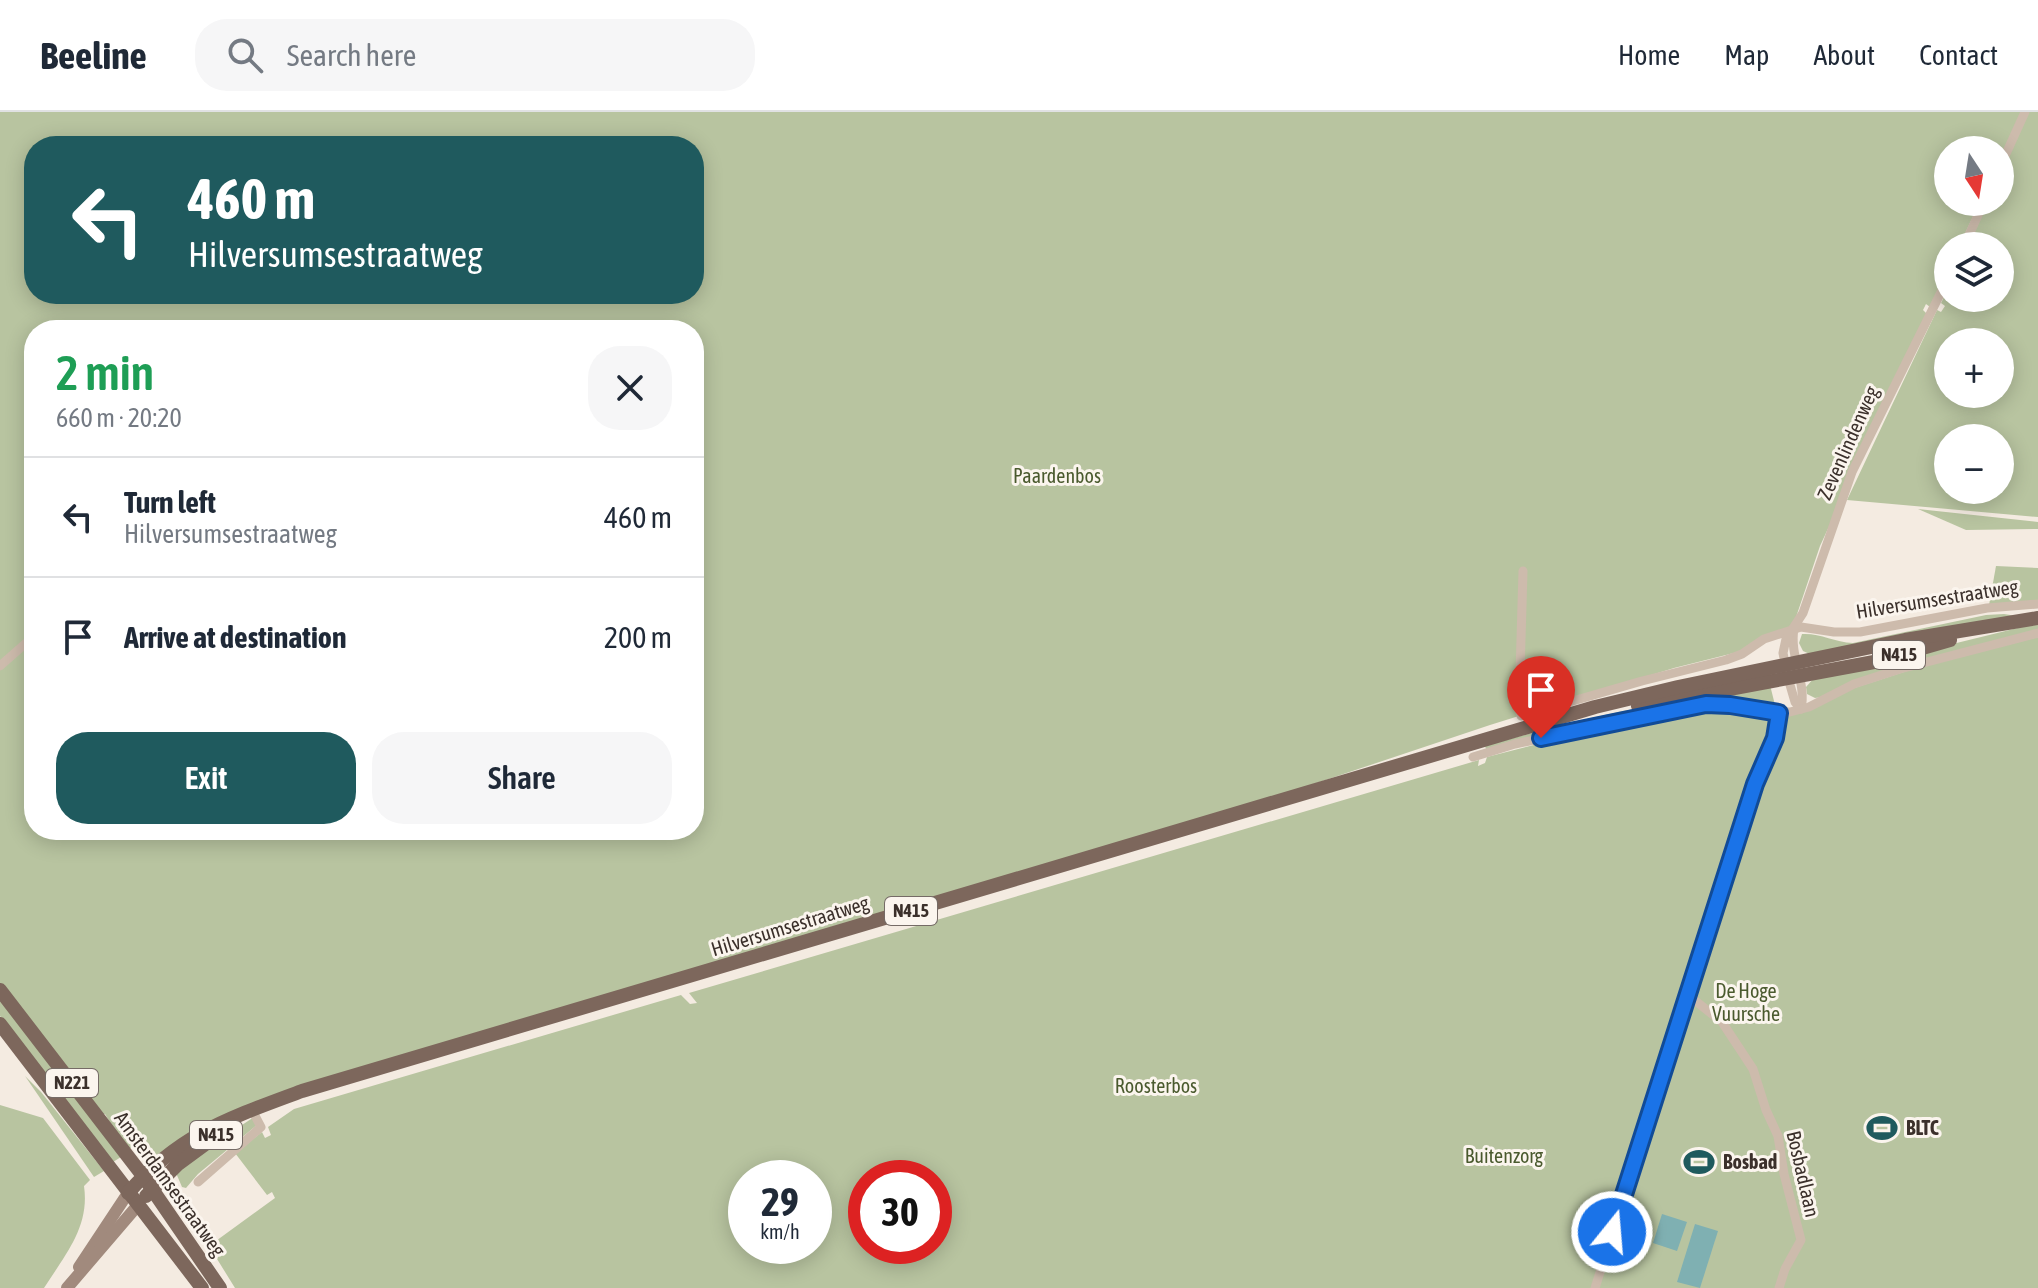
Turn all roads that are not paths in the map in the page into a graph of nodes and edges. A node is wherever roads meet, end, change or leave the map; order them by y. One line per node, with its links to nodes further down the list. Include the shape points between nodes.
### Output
1 (2025, 112): 2 (street)
2 (2014, 136)
3 (1934, 306): 7 (street, Zevenlindenweg, via 1852,472)
4 (1523, 571): 7 (street, Hilversumsestraatweg, via 1521,716 1726,660)
5 (2038, 604): 7 (street, Hilversumsestraatweg, via 1860,632)
6 (2038, 618): 11 (main road, Hilversumsestraatweg / N415, via 1905,640)
7 (1794, 629): 11 (street, Zevenlindenweg)
8 (2038, 633): 12 (street, via 1900,669)
9 (24, 645): 10 (street)
10 (0, 666)
11 (1792, 670): 12 (street, via 1795,702); 18 (main road, Hilversumsestraatweg / N415, via 1532,728 290,1096)
12 (1801, 709): 13 (street)
13 (1779, 713): 14 (street, via 1700,705); 16 (street)
14 (1473, 757)
15 (0, 990): 19 (main road, Amsterdamsestraatweg / N221)
16 (1688, 995): 27 (street); 28 (street, Bosbadlaan, via 1722,1022 1753,1069 1778,1136 1801,1240)
17 (0, 1024): 22 (main road, Amsterdamsestraatweg / N221)
18 (255, 1116): 19 (main road, Hilversumsestraatweg / N415, via 212,1125); 20 (street, Hilversumsestraatweg); 21 (main road, Hilversumsestraatweg / N415, via 236,1121 195,1150)
19 (143, 1176): 21 (main road, Amsterdamsestraatweg / N221); 22 (main road, N415)
20 (198, 1182)
21 (152, 1190): 23 (main road, Hilversumsestraatweg / N415); 26 (main road, Amsterdamsestraatweg / N221)
22 (128, 1193): 23 (main road, Amsterdamsestraatweg / N221); 24 (main road)
23 (138, 1205): 24 (main road); 25 (main road, Amsterdamsestraatweg / N221)
24 (69, 1286)
25 (202, 1288)
26 (220, 1288)
27 (1595, 1288)
28 (1779, 1288)

